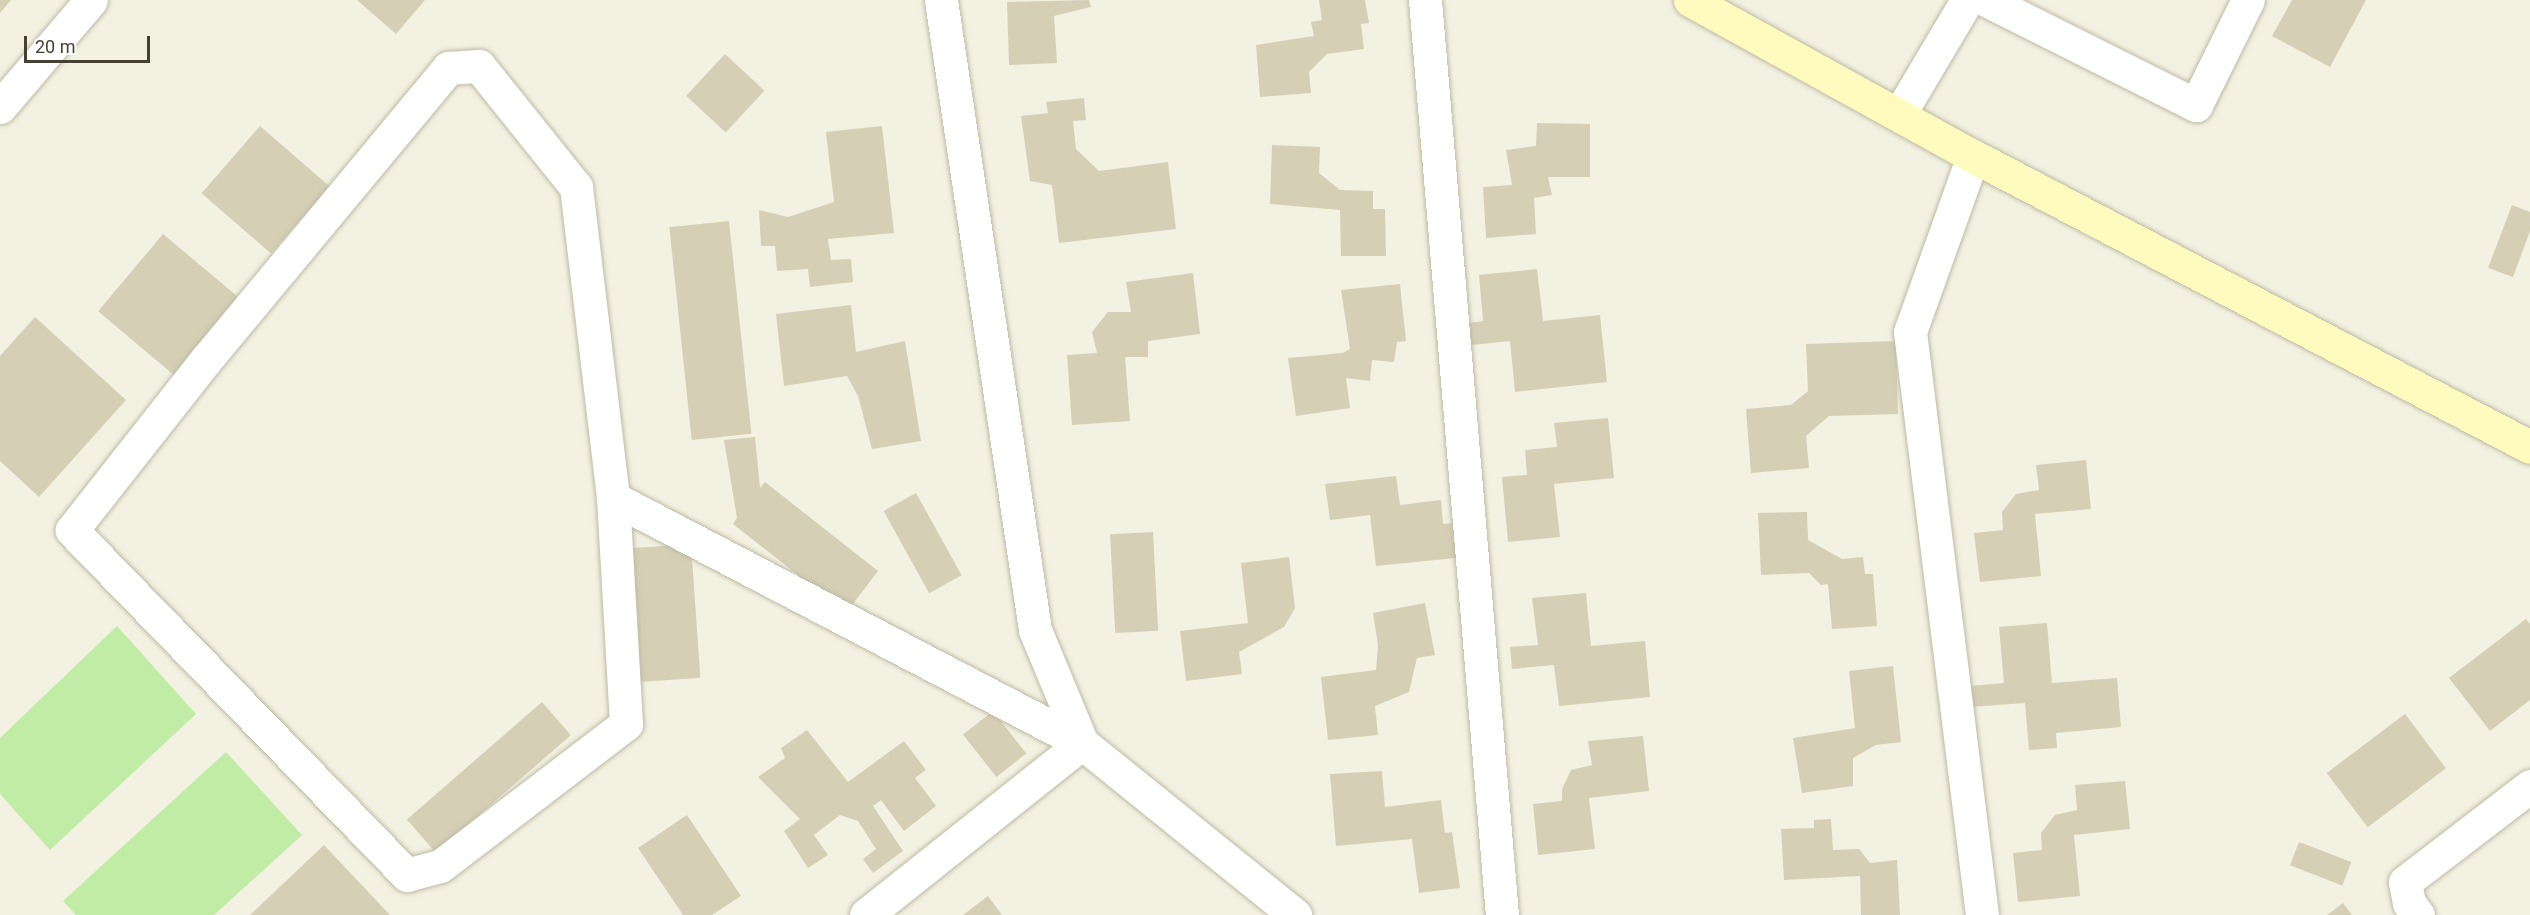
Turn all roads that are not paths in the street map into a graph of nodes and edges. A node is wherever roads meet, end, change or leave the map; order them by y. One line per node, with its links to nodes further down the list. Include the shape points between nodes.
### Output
1 (92, 0): 8 (street)
2 (941, 0): 13 (street, via 1035,630)
3 (1425, 0): 17 (street)
4 (1690, 0): 9 (street)
5 (1967, 0): 9 (street)
6 (1986, 0): 7 (street, via 2196,105)
7 (2248, 0)
8 (1, 104)
9 (1900, 113): 10 (street)
10 (1973, 156): 11 (street); 18 (street, via 1910,332)
11 (2530, 447)
12 (613, 498): 12 (street, via 626,724 440,866 407,875 72,530 205,361 448,68 479,66 576,187); 13 (street)
13 (1082, 743): 15 (street); 16 (street)
14 (2530, 786): 19 (street, via 2404,882 2409,903)
15 (866, 915)
16 (1294, 915)
17 (1502, 915)
18 (1982, 915)
19 (2418, 915)

